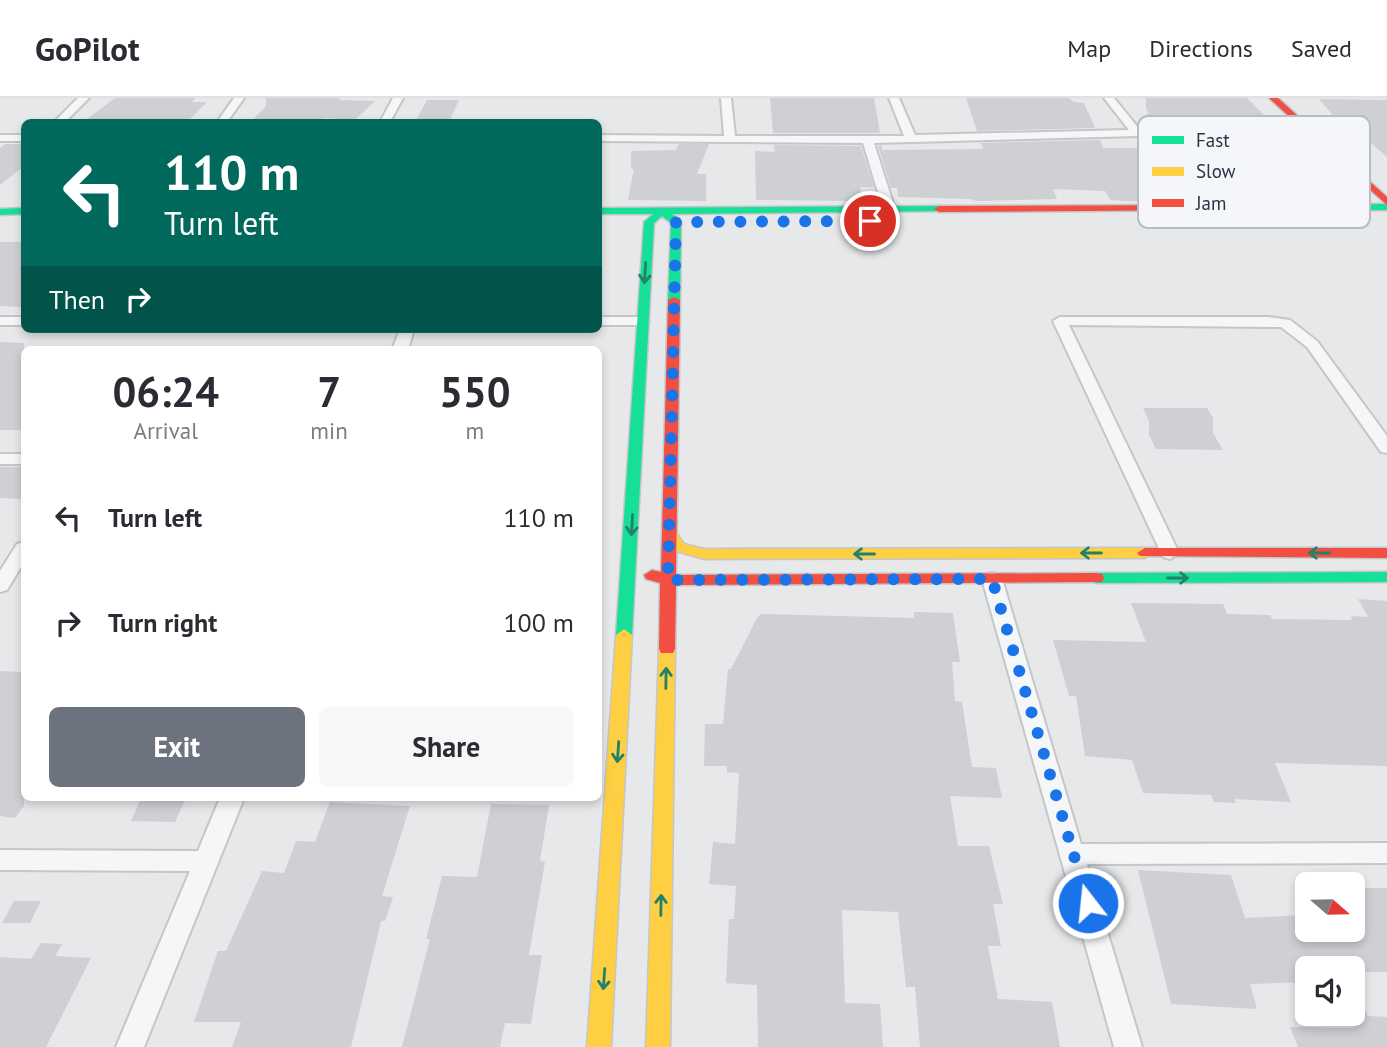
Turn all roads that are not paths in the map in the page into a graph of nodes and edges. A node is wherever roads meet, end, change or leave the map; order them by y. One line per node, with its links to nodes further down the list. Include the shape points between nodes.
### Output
1 (84, 98): 11 (street)
2 (239, 98): 12 (street)
3 (398, 98): 13 (street)
4 (726, 98): 18 (street)
5 (894, 98): 19 (street)
6 (1109, 98): 14 (street)
7 (1273, 98): 9 (street)
8 (1294, 98): 10 (street)
9 (1292, 116)
10 (1314, 116)
11 (63, 119)
12 (224, 119)
13 (387, 119)
14 (1136, 134): 19 (street)
15 (0, 138): 16 (street)
16 (21, 138)
17 (602, 138): 18 (street)
18 (730, 139): 20 (street)
19 (911, 139): 20 (street)
20 (868, 140): 26 (street)
21 (1370, 165): 22 (street)
22 (1387, 180)
23 (1370, 189): 24 (street)
24 (1387, 205)
25 (1138, 207): 26 (street)
26 (889, 209): 28 (street)
27 (602, 211): 28 (street)
28 (662, 211): 35 (street); 36 (street)
29 (0, 212): 30 (street)
30 (21, 212)
31 (0, 220): 32 (street)
32 (21, 220)
33 (1138, 221): 36 (street)
34 (602, 222): 35 (street)
35 (649, 222): 36 (street); 40 (street, one-way to 40)
36 (676, 222): 46 (street)
37 (0, 321): 38 (street)
38 (21, 321)
39 (602, 321): 40 (street)
40 (642, 321): 44 (street)
41 (1387, 448): 48 (street, via 1312,344 1285,323 1060,321)
42 (21, 458): 43 (street)
43 (0, 459)
44 (635, 471): 45 (street); 55 (street, one-way to 55)
45 (649, 520)
46 (670, 534): 48 (street, one-way to 46, via 704,554 678,547); 53 (street)
47 (21, 553): 54 (street)
48 (1171, 553): 49 (street, one-way to 48)
49 (1387, 553)
50 (648, 555): 53 (street, via 649,572)
51 (1387, 577): 52 (street, one-way to 51)
52 (992, 579): 53 (street); 58 (street)
53 (668, 580): 63 (street, one-way to 53)
54 (0, 586)
55 (608, 779): 62 (street, one-way to 62)
56 (231, 801): 60 (street)
57 (1387, 853): 58 (street)
58 (1074, 855): 64 (street)
59 (0, 860): 60 (street)
60 (206, 861): 61 (street)
61 (130, 1047)
62 (599, 1047)
63 (658, 1047)
64 (1128, 1047)

